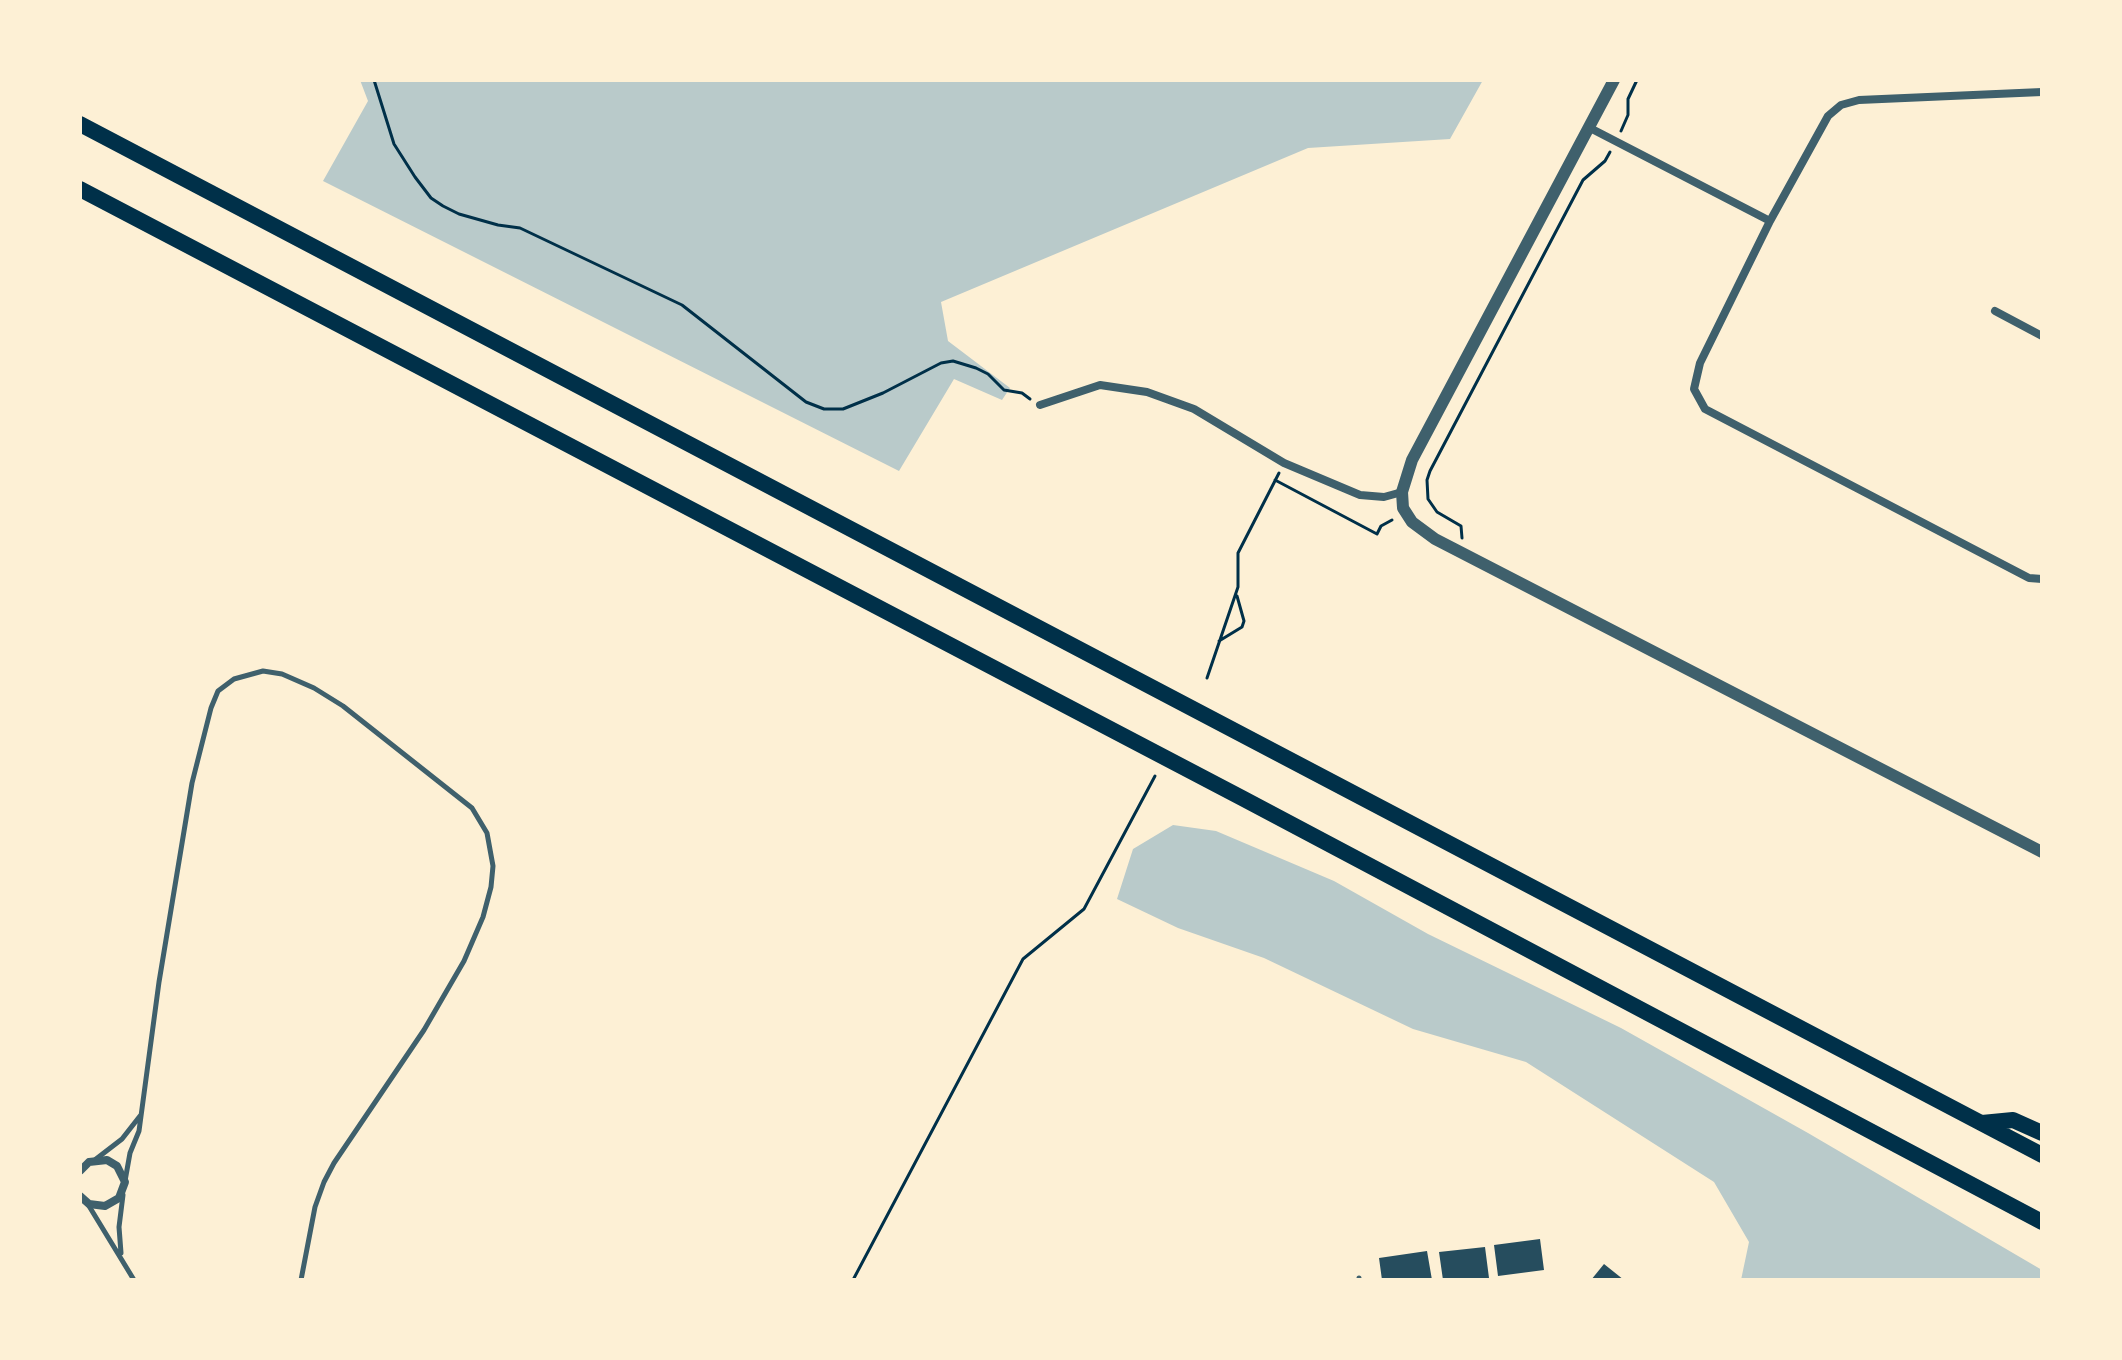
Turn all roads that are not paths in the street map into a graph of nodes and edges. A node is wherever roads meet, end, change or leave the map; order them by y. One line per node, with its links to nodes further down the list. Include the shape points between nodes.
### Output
1 (1614, 80): 4 (street)
2 (2042, 92): 6 (street, via 1841,105 1828,116)
3 (80, 124): 14 (highway)
4 (1590, 128): 6 (street); 10 (street, via 1412,460)
5 (80, 189): 21 (highway)
6 (1770, 221): 11 (street, via 1700,363 1694,389 1705,409 2029,578)
7 (1995, 311): 8 (street)
8 (2042, 336)
9 (1040, 405): 10 (street, via 1100,385 1147,392 1194,409 1284,463 1360,495)
10 (1402, 492): 12 (street, via 1403,508 1412,522 1435,539)
11 (2042, 579)
12 (2042, 852)
13 (140, 1115): 17 (lane, via 122,1139); 19 (lane); 24 (lane, via 192,783 214,699 241,676 282,674 343,706 472,808 487,833 493,866 483,917 464,961 324,1182)
14 (1981, 1123): 15 (highway, via 2013,1120); 16 (highway)
15 (2042, 1133)
16 (2042, 1155)
17 (88, 1162): 18 (street); 19 (street, via 107,1160 117,1166)
18 (80, 1171)
19 (124, 1185): 20 (street, via 111,1205 100,1207); 22 (lane)
20 (83, 1199): 22 (lane)
21 (2042, 1222)
22 (122, 1258): 23 (lane)
23 (134, 1280)
24 (301, 1280)

